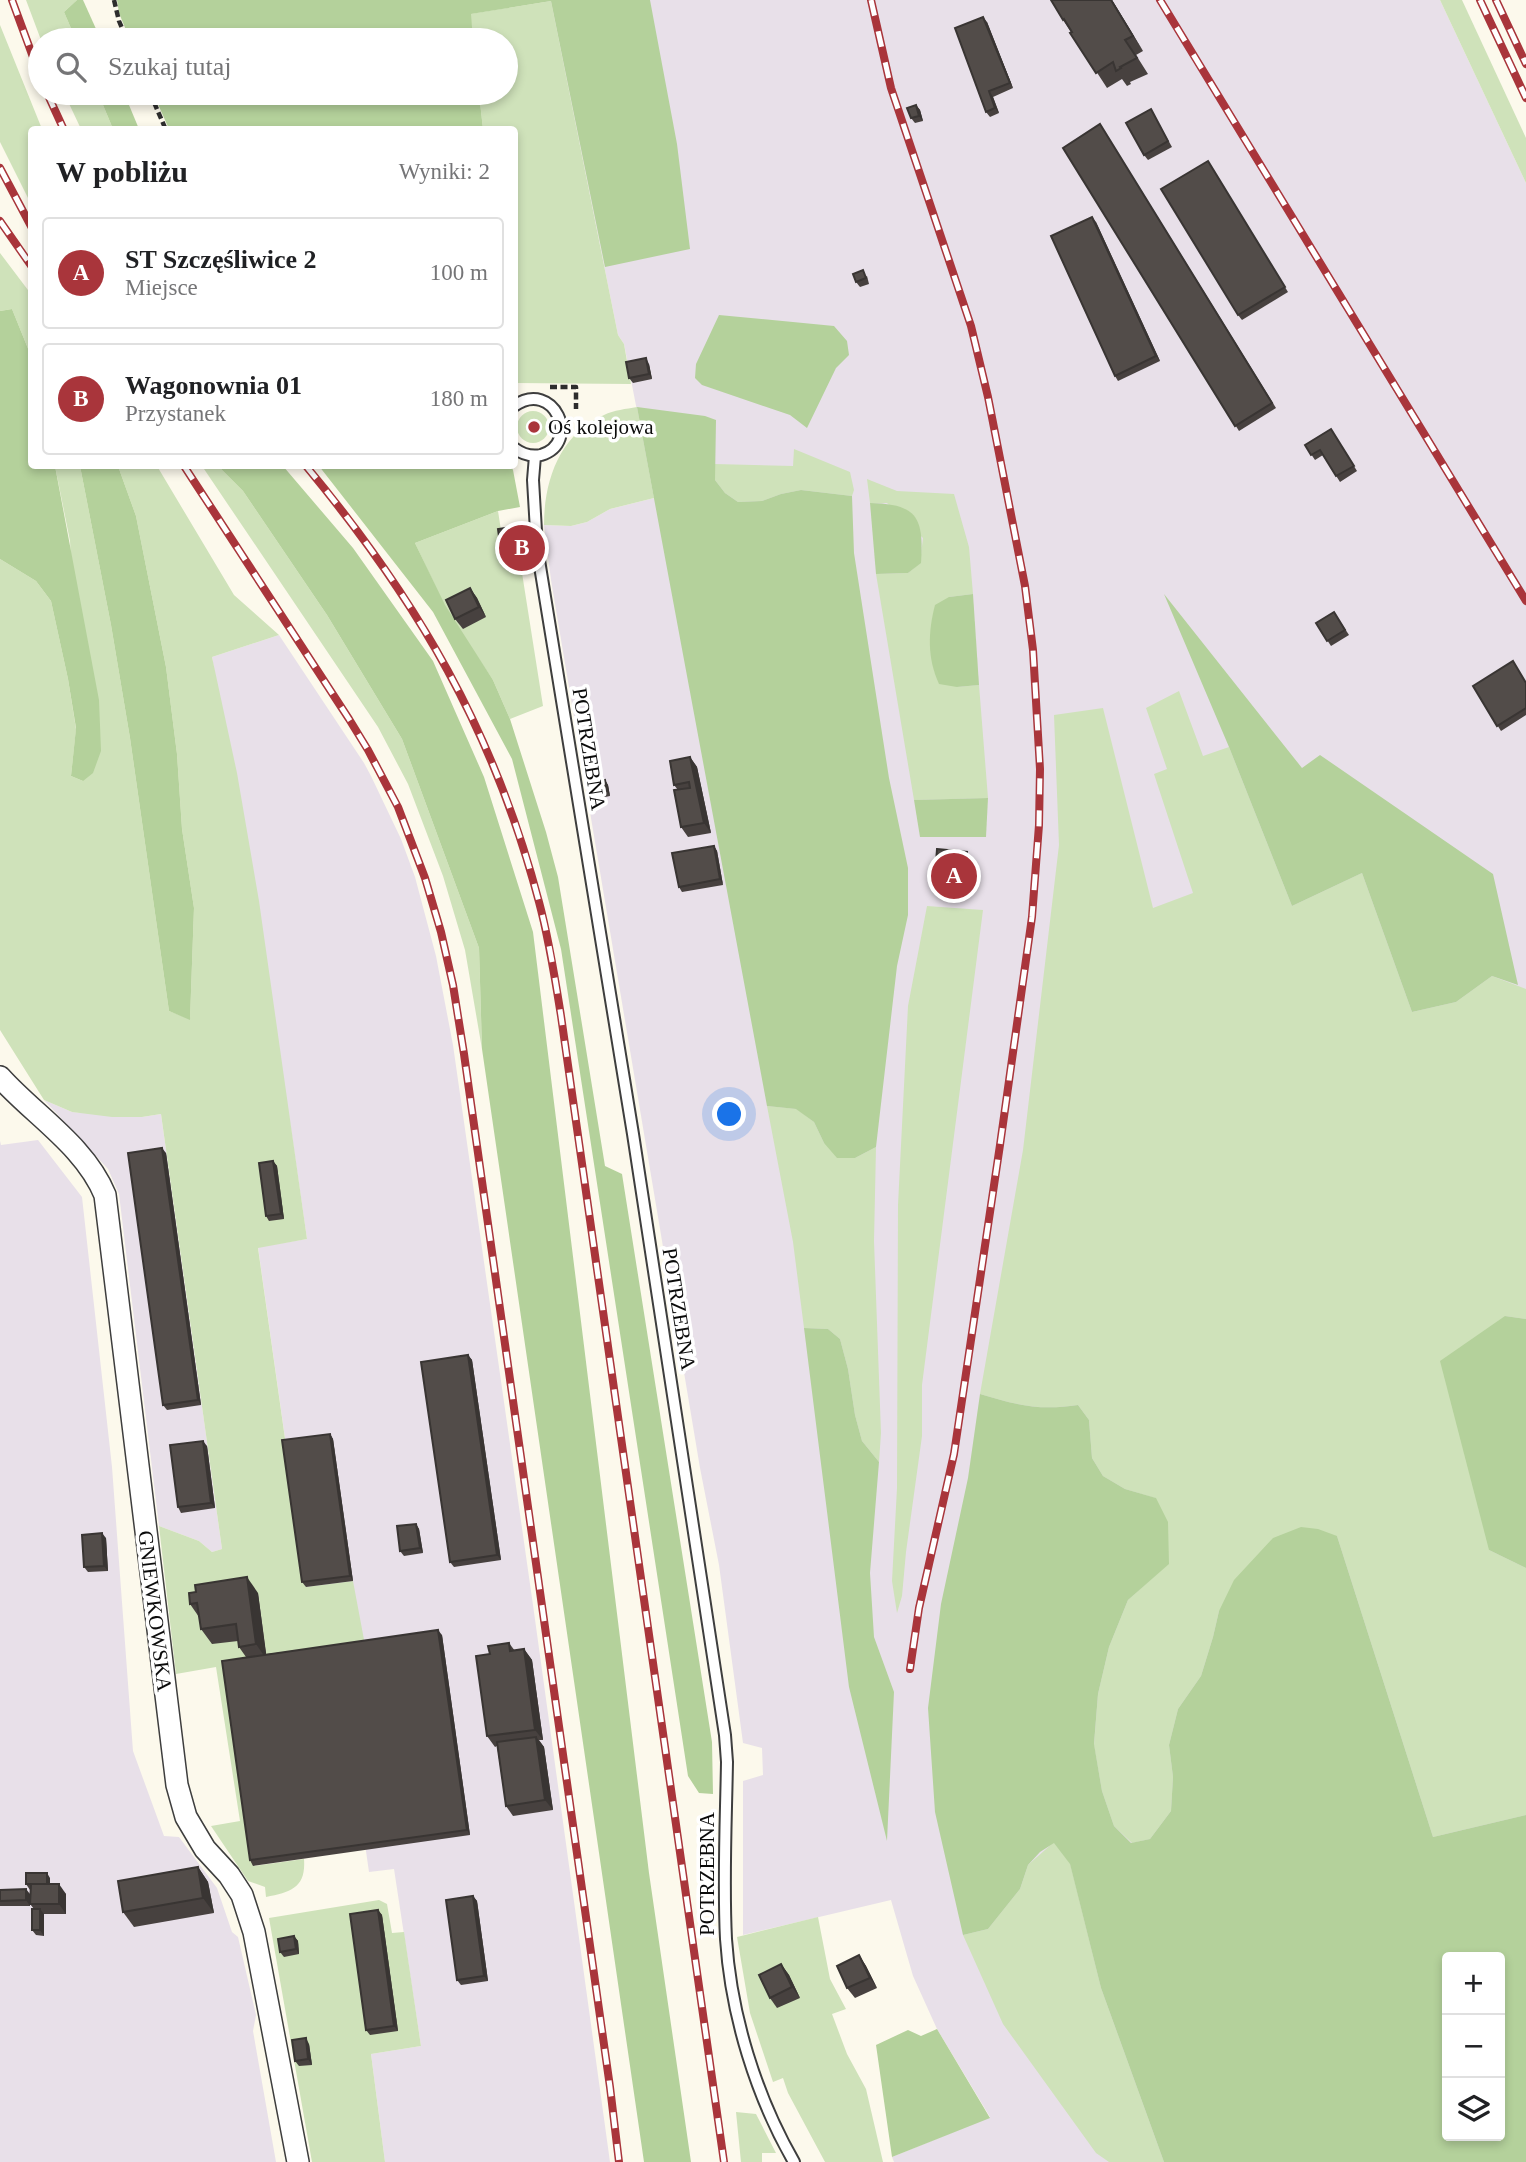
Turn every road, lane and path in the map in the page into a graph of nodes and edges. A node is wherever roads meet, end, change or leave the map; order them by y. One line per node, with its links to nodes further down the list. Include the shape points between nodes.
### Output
1 (114, 0): 2 (path)
2 (122, 28)
3 (155, 105): 4 (path)
4 (164, 126)
5 (518, 404): 7 (lane, via 543,400 561,420 556,444)
6 (518, 450): 7 (lane)
7 (535, 456): 10 (lane, POTRZEBNA, via 537,548 725,1735 726,1940 732,1981 754,2070)
8 (0, 1077): 9 (street, GNIEWKOWSKA, via 75,1152 105,1195 177,1785 186,1817 242,1895 254,1931)
9 (298, 2162)
10 (794, 2162)

